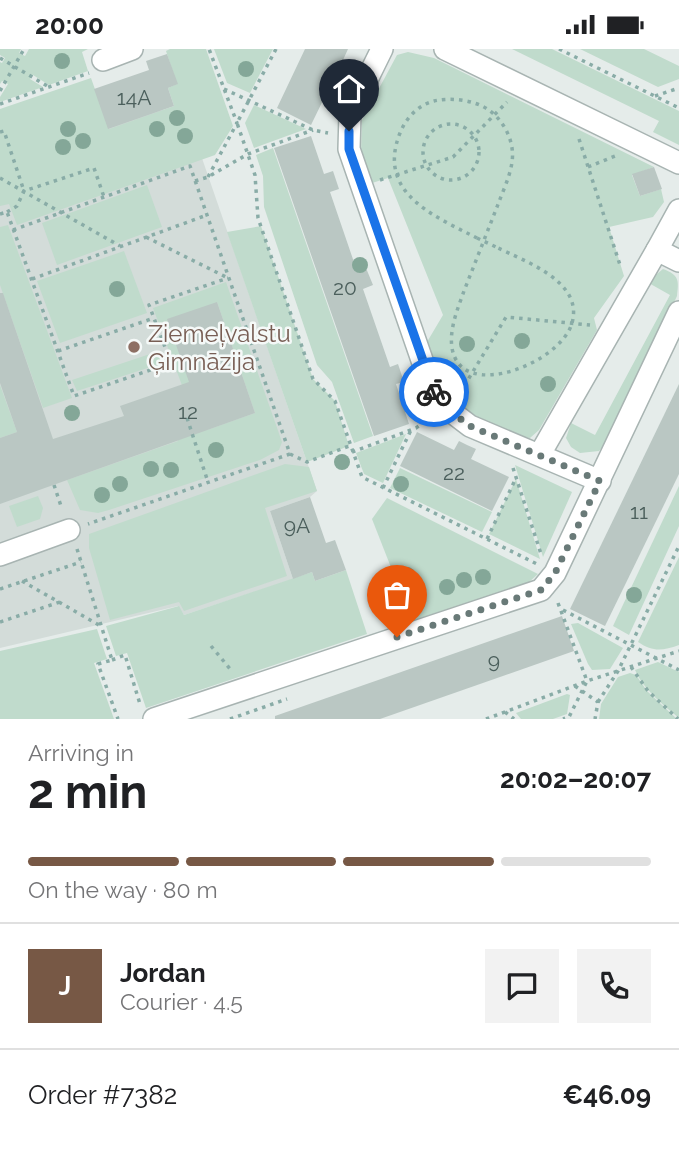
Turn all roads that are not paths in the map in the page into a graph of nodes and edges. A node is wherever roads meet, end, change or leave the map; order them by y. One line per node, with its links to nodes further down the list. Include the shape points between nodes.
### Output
1 (132, 49): 4 (street)
2 (382, 49): 10 (street, via 350,114 349,149 432,389 470,426)
3 (445, 49): 5 (street)
4 (103, 59)
5 (679, 163)
6 (679, 210): 7 (street)
7 (657, 250): 8 (street); 10 (street)
8 (679, 261)
9 (679, 312): 11 (street)
10 (540, 454): 11 (street)
11 (600, 481): 14 (street, via 555,573 541,590 252,686)
12 (73, 539): 13 (street)
13 (0, 555)
14 (147, 713)

